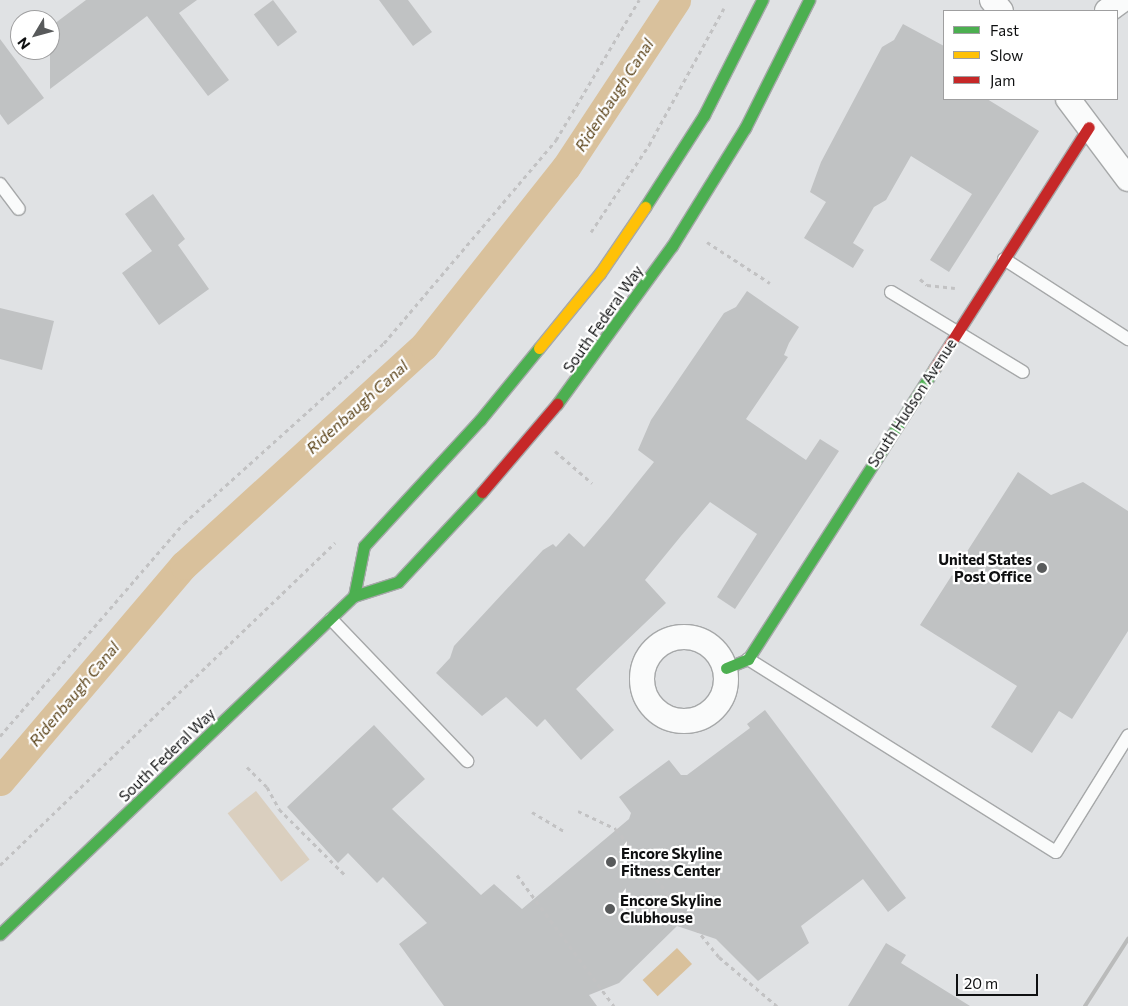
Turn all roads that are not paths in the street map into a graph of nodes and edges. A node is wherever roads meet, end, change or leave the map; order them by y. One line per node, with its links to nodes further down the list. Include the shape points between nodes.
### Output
1 (762, 0): 17 (main road, South Federal Way, via 704,115 666,177 600,273 480,420 364,546)
2 (809, 0): 17 (main road, South Federal Way, via 745,128 672,246 584,373 398,582)
3 (992, 0): 5 (street)
4 (1122, 0): 6 (street)
5 (1000, 10)
6 (1107, 10)
7 (1069, 100): 8 (street)
8 (1088, 127): 9 (street); 12 (main road, South Hudson Avenue)
9 (1128, 179)
10 (0, 184): 11 (lane)
11 (19, 209)
12 (1004, 259): 14 (main road, South Hudson Avenue); 15 (lane)
13 (891, 292): 14 (lane)
14 (957, 332): 16 (lane); 19 (main road, South Hudson Avenue)
15 (1128, 339)
16 (1023, 372)
17 (354, 596): 18 (main road, South Federal Way)
18 (331, 619): 22 (lane); 23 (main road, South Federal Way)
19 (748, 659): 20 (main road); 21 (lane, via 1056,852)
20 (726, 668)
21 (1128, 736)
22 (467, 761)
23 (0, 934)

